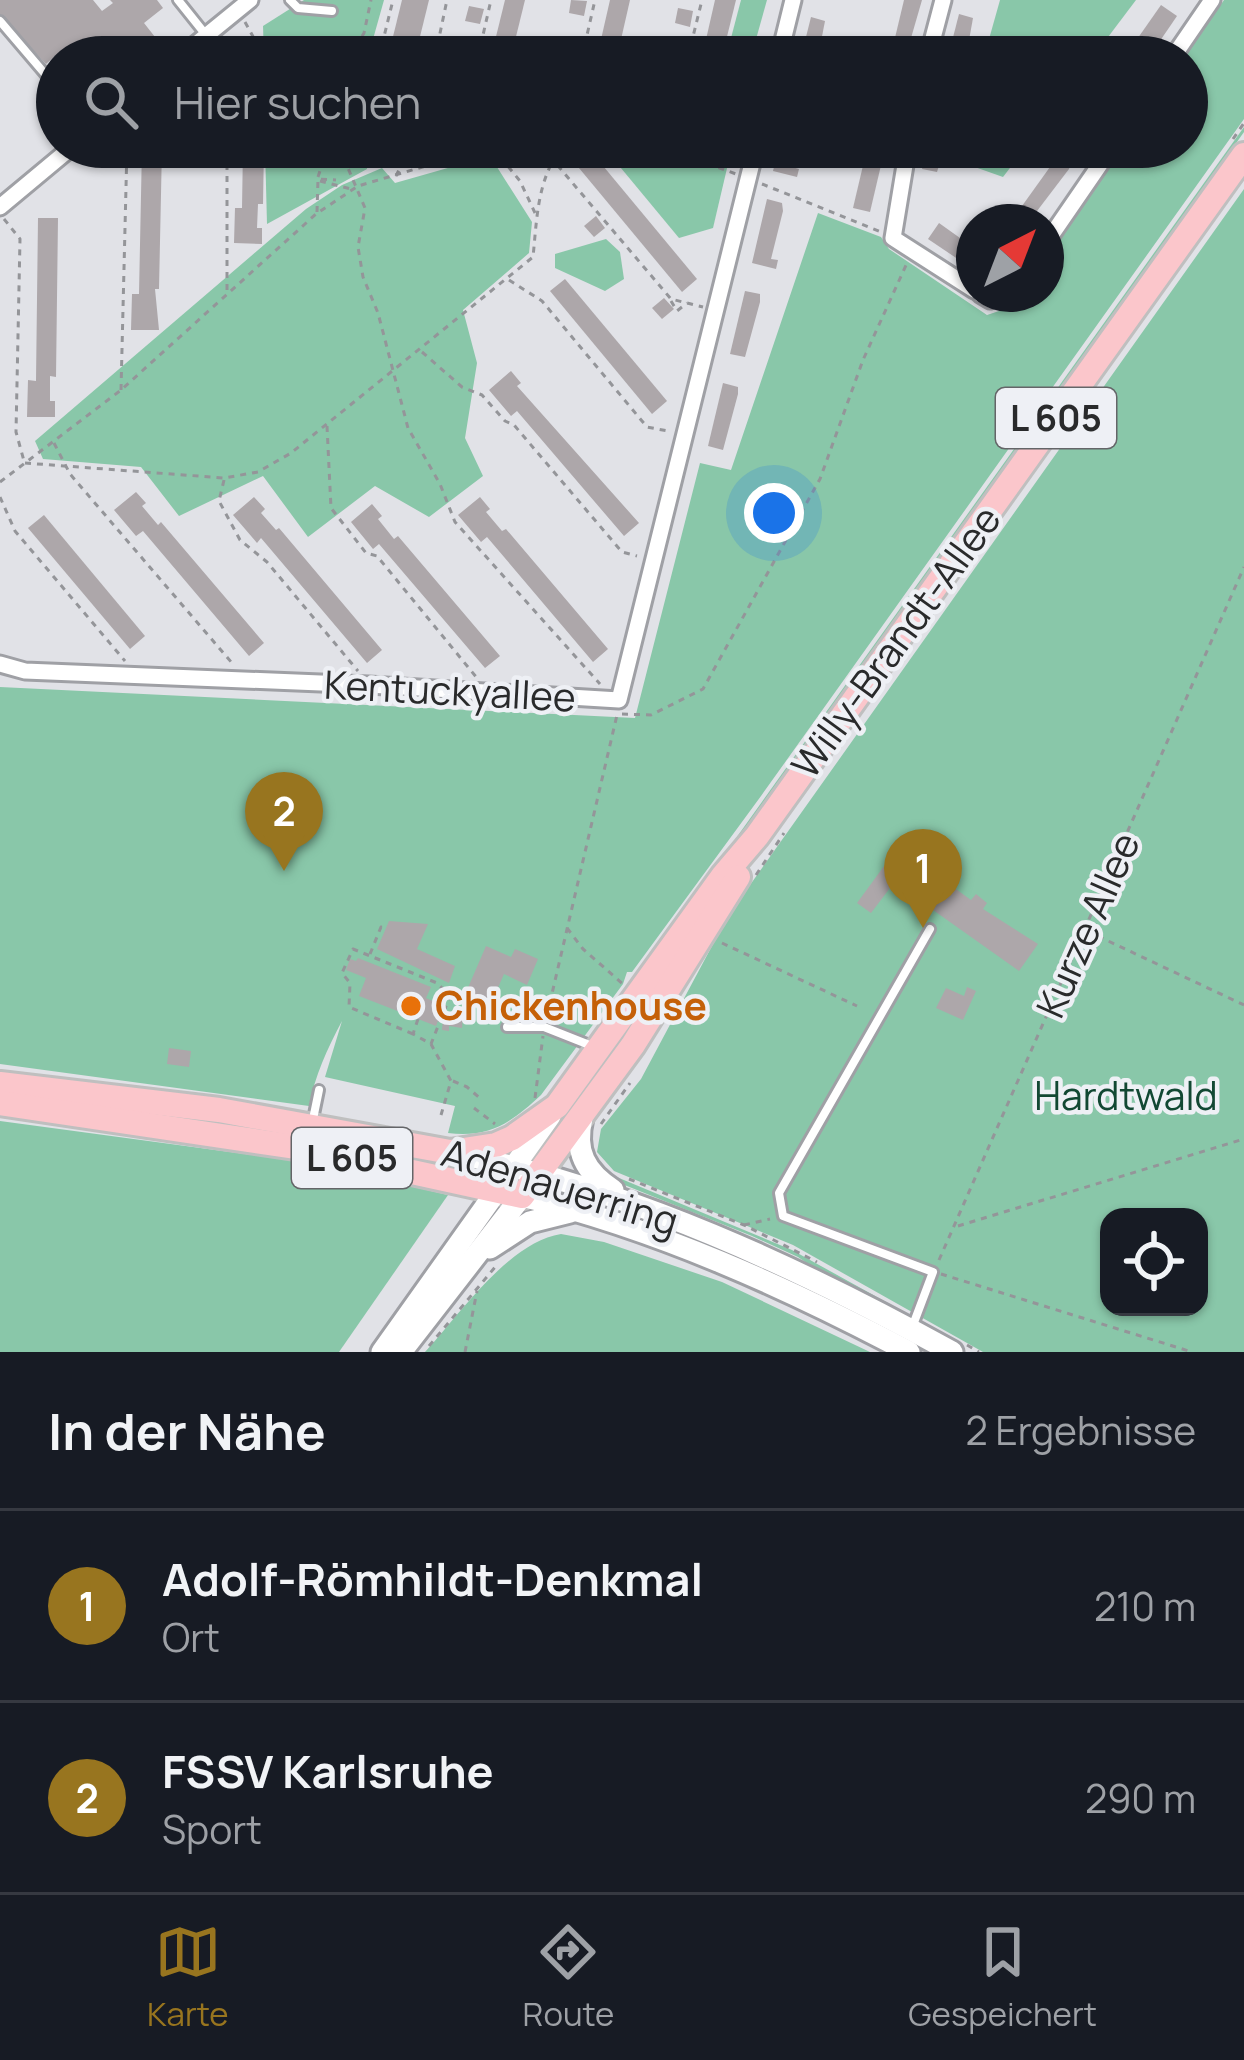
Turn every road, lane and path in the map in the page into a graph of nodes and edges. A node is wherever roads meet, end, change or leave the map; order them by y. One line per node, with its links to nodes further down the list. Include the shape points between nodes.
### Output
1 (178, 0): 15 (lane)
2 (290, 0): 13 (lane)
3 (371, 0): 17 (path)
4 (393, 0): 18 (path)
5 (447, 0): 19 (path)
6 (491, 0): 20 (path)
7 (596, 0): 21 (path)
8 (702, 0): 22 (path)
9 (793, 0): 23 (street)
10 (943, 0): 24 (street)
11 (1212, 0): 25 (street)
12 (244, 4): 15 (street); 16 (path)
13 (332, 11)
14 (0, 20): 26 (lane)
15 (206, 35)
16 (254, 36)
17 (362, 36)
18 (384, 36)
19 (440, 36)
20 (483, 36)
21 (587, 36)
22 (693, 36)
23 (784, 36)
24 (934, 36)
25 (1187, 36)
26 (36, 63)
27 (1244, 155): 80 (main road, Willy-Brandt-Allee / L 605)
28 (48, 168): 48 (street)
29 (126, 168): 62 (path)
30 (227, 168): 56 (path)
31 (322, 168): 44 (path)
32 (349, 168): 46 (path)
33 (400, 168): 42 (path)
34 (419, 168): 42 (path)
35 (509, 168): 50 (path)
36 (549, 168): 50 (path)
37 (561, 168): 57 (path)
38 (721, 168): 43 (path)
39 (751, 168): 43 (street, Kentuckyallee)
40 (905, 168): 52 (street)
41 (1098, 168): 51 (street)
42 (395, 177): 46 (path)
43 (749, 178): 52 (path); 59 (street, Kentuckyallee)
44 (319, 179): 45 (path); 47 (path); 49 (path)
45 (336, 180)
46 (358, 186): 47 (path); 61 (path, via 363,277)
47 (352, 190): 49 (path)
48 (0, 210): 66 (path, via 20,239 16,432)
49 (316, 214): 56 (path)
50 (537, 217): 55 (path, via 533,257)
51 (1064, 217)
52 (893, 238): 53 (street)
53 (913, 250): 54 (street); 78 (path, via 820,479 703,689 651,715)
54 (956, 278)
55 (508, 280): 60 (path); 64 (path, via 542,301 646,427)
56 (227, 292): 62 (path)
57 (671, 299): 58 (path); 58 (path, via 677,311)
58 (687, 303): 59 (path)
59 (717, 310): 64 (street, Kentuckyallee)
60 (419, 349): 61 (path); 71 (path, via 514,424 622,552)
61 (392, 369): 63 (path); 78 (path, via 408,428 455,522)
62 (121, 390): 65 (path)
63 (327, 424): 68 (path, via 258,472); 77 (path, via 331,508)
64 (687, 436): 71 (street, Kentuckyallee)
65 (53, 441): 66 (path); 67 (path)
66 (25, 463): 67 (path); 69 (path)
67 (63, 463): 68 (path); 75 (path)
68 (224, 478): 76 (path, via 219,502 240,540)
69 (0, 482)
70 (0, 497): 74 (path, via 15,531)
71 (657, 560): 78 (street, Kentuckyallee)
72 (1244, 567): 85 (path, Kurze Allee)
73 (0, 664): 74 (street, Kentuckyallee)
74 (137, 675): 75 (street, Kentuckyallee)
75 (247, 680): 76 (street, Kentuckyallee)
76 (369, 685): 77 (street, Kentuckyallee)
77 (484, 692): 78 (street, Kentuckyallee)
78 (618, 707): 82 (path)
79 (787, 828): 81 (path)
80 (757, 836): 86 (main road, Willy-Brandt-Allee / L 605); 98 (main road, Willy-Brandt-Allee / L 605)
81 (750, 883)
82 (566, 927): 90 (path); 95 (path)
83 (931, 928): 119 (lane, via 779,1193)
84 (386, 929): 88 (path)
85 (1086, 930): 91 (path); 121 (path, Kurze Allee)
86 (704, 934): 92 (path); 108 (main road, Willy-Brandt-Allee / L 605)
87 (356, 951): 88 (path); 89 (path); 96 (path, via 342,973 349,1007)
88 (370, 956): 97 (path, via 450,996)
89 (353, 960)
90 (625, 985)
91 (1244, 1005)
92 (856, 1006)
93 (418, 1019): 96 (path)
94 (507, 1027): 95 (lane)
95 (544, 1027): 98 (lane); 105 (path)
96 (413, 1034): 97 (path)
97 (431, 1044): 100 (path)
98 (598, 1051): 105 (main road, Willy-Brandt-Allee / L 605)
99 (635, 1073): 108 (path)
100 (451, 1081): 103 (path); 107 (path)
101 (0, 1084): 109 (main road, Adenauerring / L 605)
102 (319, 1090): 109 (lane)
103 (482, 1100)
104 (0, 1103): 115 (main road, Adenauerring / L 605, via 302,1148)
105 (545, 1106): 112 (main road, via 512,1138); 113 (main road, Willy-Brandt-Allee / L 605)
106 (474, 1108): 110 (path)
107 (441, 1114)
108 (589, 1124): 114 (main road, Willy-Brandt-Allee / L 605); 117 (main road, via 579,1146 587,1167)
109 (312, 1126): 112 (main road, Adenauerring / L 605)
110 (500, 1130)
111 (1244, 1139): 121 (path)
112 (450, 1152): 113 (main road, Adenauerring / L 605)
113 (513, 1166): 114 (main road, Adenauerring); 115 (main road, Willy-Brandt-Allee)
114 (540, 1174): 116 (main road, Willy-Brandt-Allee / L 605); 117 (main road, Adenauerring)
115 (497, 1189): 116 (main road, Adenauerring / L 605); 127 (main road, Willy-Brandt-Allee)
116 (522, 1196): 118 (main road, Adenauerring); 123 (main road, Willy-Brandt-Allee)
117 (628, 1201): 126 (main road, Adenauerring, via 797,1272)
118 (580, 1211): 123 (main road, via 530,1222); 126 (main road, Adenauerring)
119 (783, 1216): 120 (path); 124 (lane)
120 (744, 1225)
121 (956, 1227): 124 (path, Kurze Allee)
122 (504, 1256): 125 (path)
123 (470, 1263): 128 (main road, Willy-Brandt-Allee)
124 (933, 1272): 126 (lane); 132 (path)
125 (478, 1289): 129 (path); 130 (path)
126 (907, 1343): 131 (main road, Adenauerring)
127 (382, 1352)
128 (401, 1352)
129 (424, 1352)
130 (465, 1352)
131 (952, 1352)
132 (1192, 1352)

